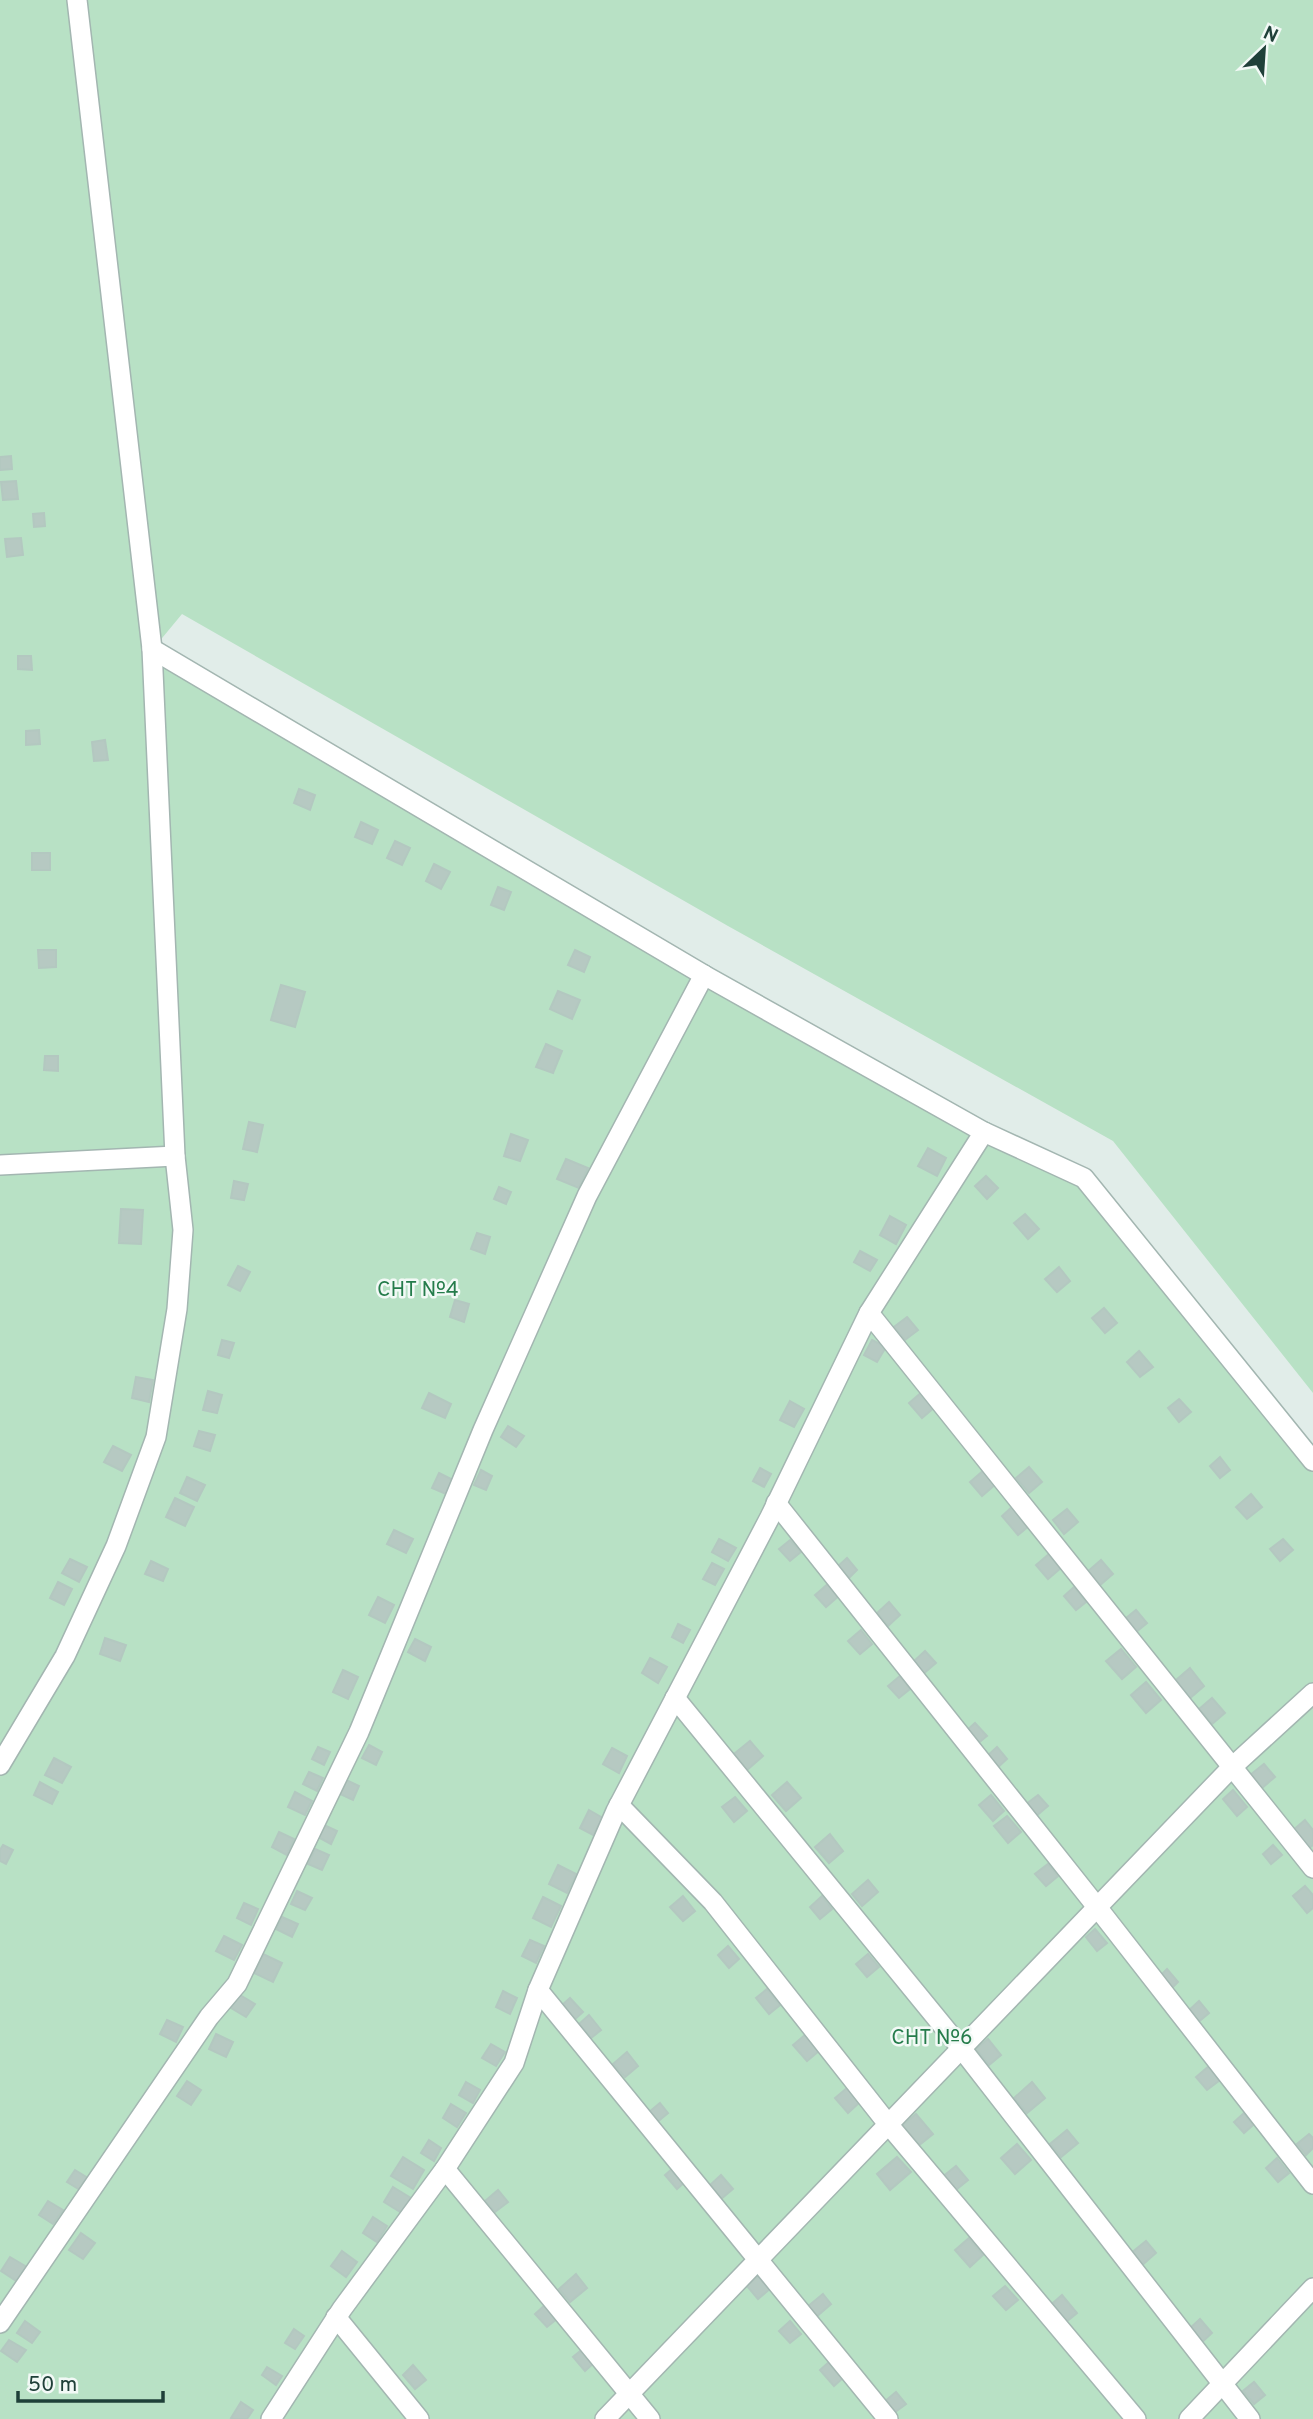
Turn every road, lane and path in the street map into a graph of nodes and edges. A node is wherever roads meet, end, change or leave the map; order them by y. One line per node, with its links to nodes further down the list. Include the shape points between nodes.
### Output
1 (77, 0): 2 (street)
2 (152, 649): 3 (street); 5 (street)
3 (704, 975): 4 (street); 25 (street, via 587,1196 483,1430 359,1732 237,1984 209,2017)
4 (984, 1132): 7 (street); 8 (street, via 1084,1178)
5 (175, 1156): 6 (street); 12 (street, via 183,1230 177,1309 156,1437 116,1546 65,1656)
6 (0, 1164)
7 (869, 1313): 9 (street); 13 (street)
8 (1313, 1461)
9 (776, 1503): 11 (street); 16 (street)
10 (1313, 1693): 13 (street)
11 (675, 1698): 14 (street); 18 (street)
12 (0, 1765)
13 (1231, 1768): 15 (street); 16 (street)
14 (619, 1805): 17 (street); 19 (street, via 713,1902)
15 (1313, 1868)
16 (1097, 1907): 18 (street); 21 (street)
17 (538, 1990): 20 (street, via 514,2063); 22 (street)
18 (961, 2048): 19 (street); 26 (street)
19 (888, 2124): 22 (street); 33 (street)
20 (445, 2169): 24 (street); 27 (street)
21 (1313, 2184)
22 (758, 2260): 27 (street); 32 (street)
23 (1313, 2288): 26 (street)
24 (336, 2317): 28 (street); 29 (street)
25 (0, 2323)
26 (1222, 2385): 34 (street); 35 (street)
27 (630, 2394): 30 (street); 31 (street)
28 (271, 2419)
29 (419, 2419)
30 (606, 2419)
31 (650, 2419)
32 (888, 2419)
33 (1136, 2419)
34 (1189, 2419)
35 (1250, 2419)

